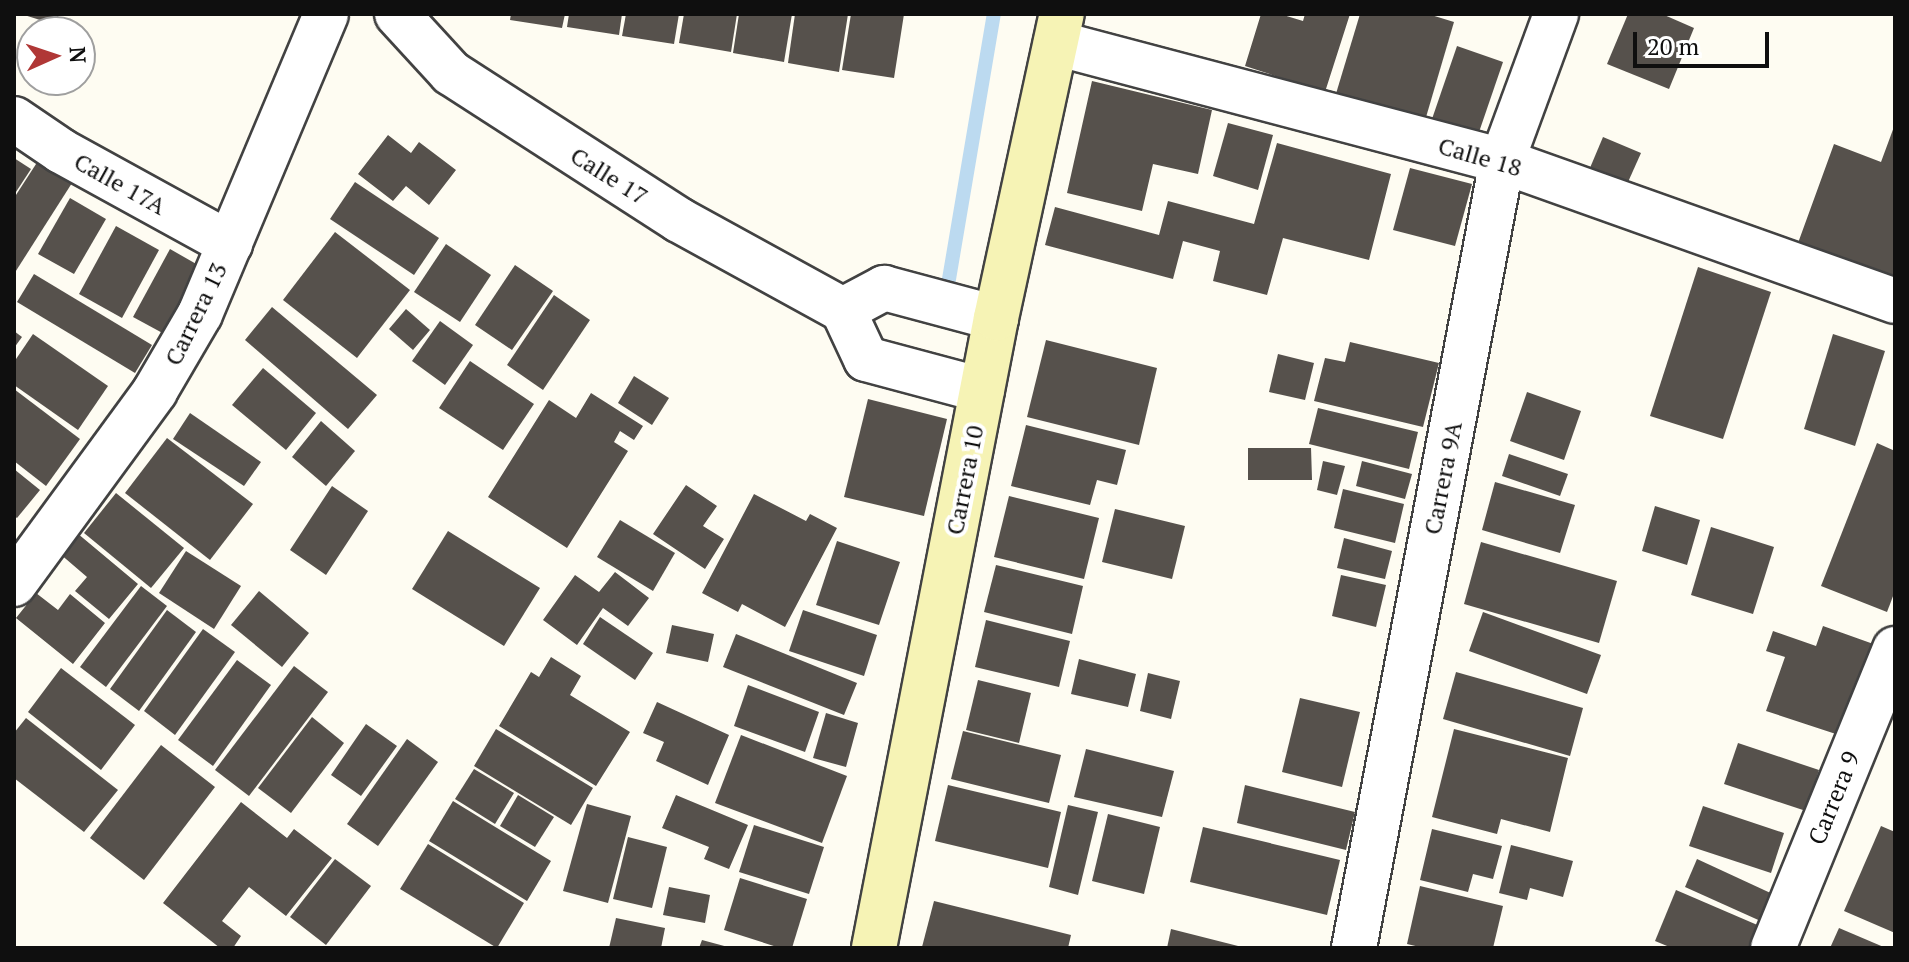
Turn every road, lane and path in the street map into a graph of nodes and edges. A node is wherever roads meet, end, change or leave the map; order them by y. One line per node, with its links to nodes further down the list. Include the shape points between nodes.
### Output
1 (326, 14): 7 (street, Carrera 13)
2 (397, 14): 9 (street, Calle 17, via 451,73 679,220)
3 (1556, 14): 6 (street, Carrera 9A)
4 (1059, 29): 6 (street, Calle 18); 10 (street, Carrera 10)
5 (14, 119): 7 (street, Calle 17A, via 61,151)
6 (1502, 161): 8 (street, Calle 18); 15 (street, Carrera 9A)
7 (230, 244): 12 (street, Carrera 13, via 200,314 155,391)
8 (1895, 301)
9 (843, 310): 10 (street, via 884,288); 11 (street, via 866,359)
10 (996, 318): 11 (street, Carrera 10)
11 (982, 390): 14 (street, Carrera 10)
12 (14, 584)
13 (1895, 649): 16 (street, Carrera 9)
14 (874, 948)
15 (1354, 948)
16 (1773, 948)

